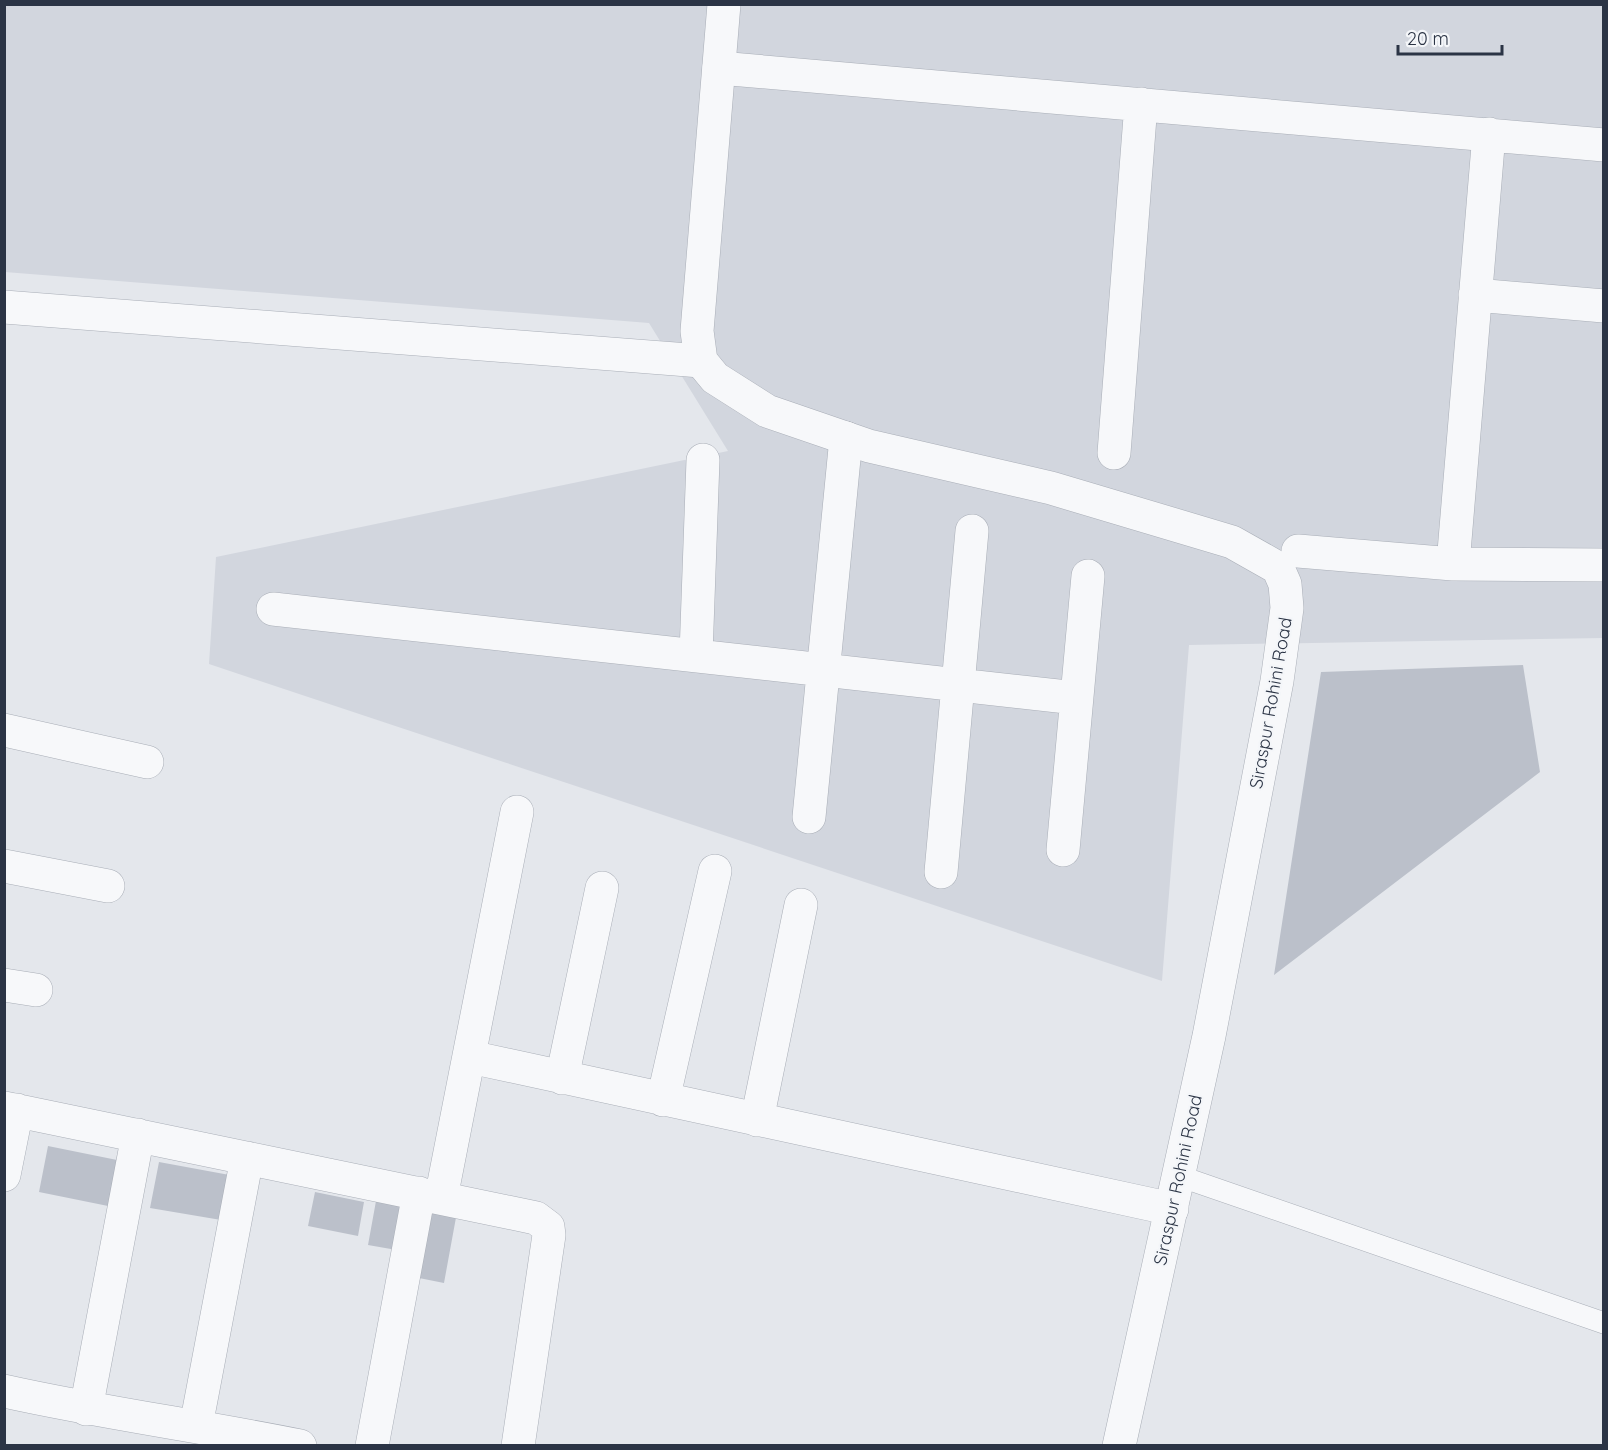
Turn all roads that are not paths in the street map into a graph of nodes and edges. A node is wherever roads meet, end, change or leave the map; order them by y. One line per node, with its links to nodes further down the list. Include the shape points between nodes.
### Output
1 (724, 4): 2 (street)
2 (719, 68): 3 (street); 9 (street, via 697,331)
3 (1141, 104): 4 (street); 11 (street)
4 (1489, 134): 5 (street); 6 (street)
5 (1604, 145)
6 (1475, 296): 7 (street); 15 (street)
7 (1604, 306)
8 (4, 307): 9 (street)
9 (701, 362): 10 (street, Siraspur Rohini Road, via 715,378 767,411)
10 (846, 438): 20 (street); 42 (street, Siraspur Rohini Road, via 1051,488 1233,542 1278,568 1285,584 1287,608 1277,681)
11 (1114, 453)
12 (703, 460): 19 (street)
13 (972, 531): 21 (street)
14 (1298, 551): 15 (street)
15 (1453, 564): 16 (street)
16 (1604, 565)
17 (1088, 576): 22 (street)
18 (273, 609): 19 (street)
19 (696, 656): 20 (street)
20 (824, 670): 21 (street); 26 (street)
21 (957, 685): 22 (street); 30 (street)
22 (1076, 698): 27 (street)
23 (4, 730): 24 (street)
24 (147, 762)
25 (517, 812): 34 (street)
26 (809, 817)
27 (1063, 850)
28 (4, 866): 31 (street)
29 (715, 871): 36 (street)
30 (941, 872)
31 (108, 886)
32 (602, 888): 35 (street)
33 (801, 905): 38 (street)
34 (470, 1057): 35 (street); 43 (street)
35 (562, 1078): 36 (street)
36 (663, 1100): 38 (street)
37 (11, 1109): 39 (street); 41 (street)
38 (757, 1120): 44 (street)
39 (138, 1135): 40 (street); 47 (street)
40 (247, 1158): 43 (street); 48 (street)
41 (4, 1175)
42 (1179, 1176): 44 (street, Siraspur Rohini Road); 45 (lane)
43 (430, 1196): 50 (street); 51 (street, via 536,1218 548,1227)
44 (1172, 1209): 52 (street, Siraspur Rohini Road)
45 (1604, 1323)
46 (4, 1391): 47 (street)
47 (86, 1409): 48 (street)
48 (196, 1426): 49 (street)
49 (300, 1446)
50 (372, 1446)
51 (518, 1446)
52 (1119, 1446)

